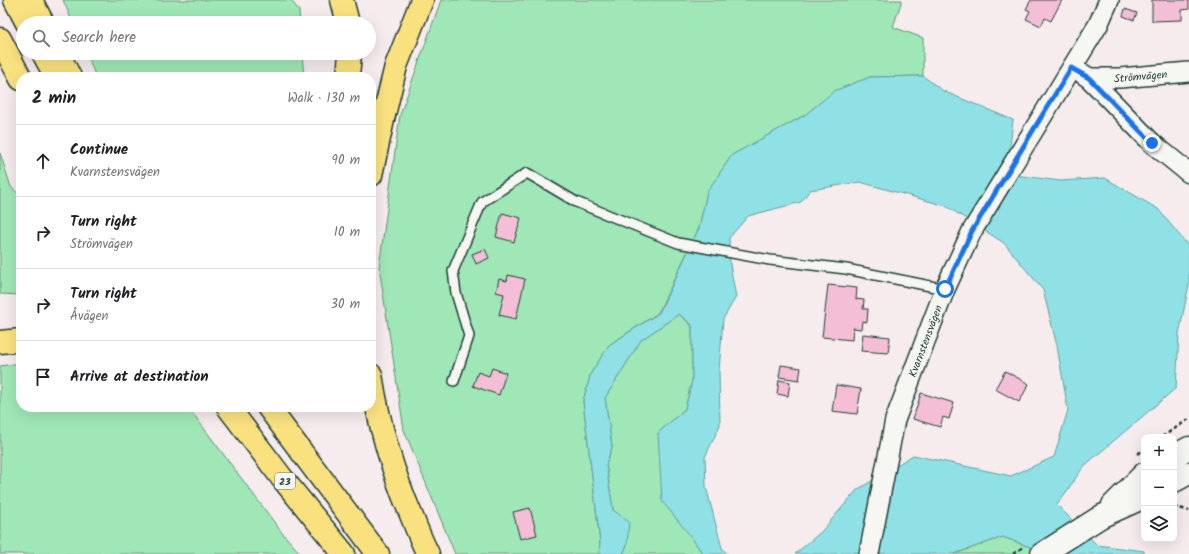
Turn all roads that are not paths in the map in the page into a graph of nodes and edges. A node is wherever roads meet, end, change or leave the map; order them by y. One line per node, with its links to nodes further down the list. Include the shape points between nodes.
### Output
1 (15, 0): 6 (main road)
2 (31, 0): 7 (main road)
3 (342, 0): 8 (main road)
4 (422, 0): 20 (main road, via 396,66)
5 (1109, 0): 13 (street, Kvarnstensvägen, via 1098,25)
6 (23, 16)
7 (39, 16)
8 (346, 16)
9 (0, 39): 14 (main road)
10 (47, 60): 15 (main road)
11 (62, 60): 16 (main road)
12 (349, 60): 17 (main road)
13 (1071, 68): 19 (street, Strömvägen); 22 (street, Kvarnstensvägen, via 972,231)
14 (17, 72)
15 (53, 72)
16 (68, 72)
17 (348, 72)
18 (1189, 72): 19 (street, Strömvägen)
19 (1089, 78): 21 (street, via 1152,143)
20 (376, 152)
21 (1189, 173)
22 (945, 289): 25 (lane, via 846,269 770,260 678,243 576,202 526,173 482,202 454,271 456,293 468,336); 41 (street, Kvarnstensvägen, via 895,420)
23 (16, 340): 24 (main road)
24 (0, 342)
25 (454, 381)
26 (376, 410): 32 (main road)
27 (232, 412): 38 (main road, 23)
28 (272, 412): 39 (main road)
29 (365, 412): 32 (main road)
30 (1189, 448): 31 (street)
31 (1177, 454)
32 (388, 455): 40 (main road, via 402,495)
33 (1141, 464): 37 (street)
34 (1189, 473): 35 (street)
35 (1177, 479)
36 (1141, 498): 37 (street)
37 (1102, 516): 42 (street)
38 (344, 554)
39 (378, 554)
40 (428, 554)
41 (869, 554)
42 (1042, 554)

